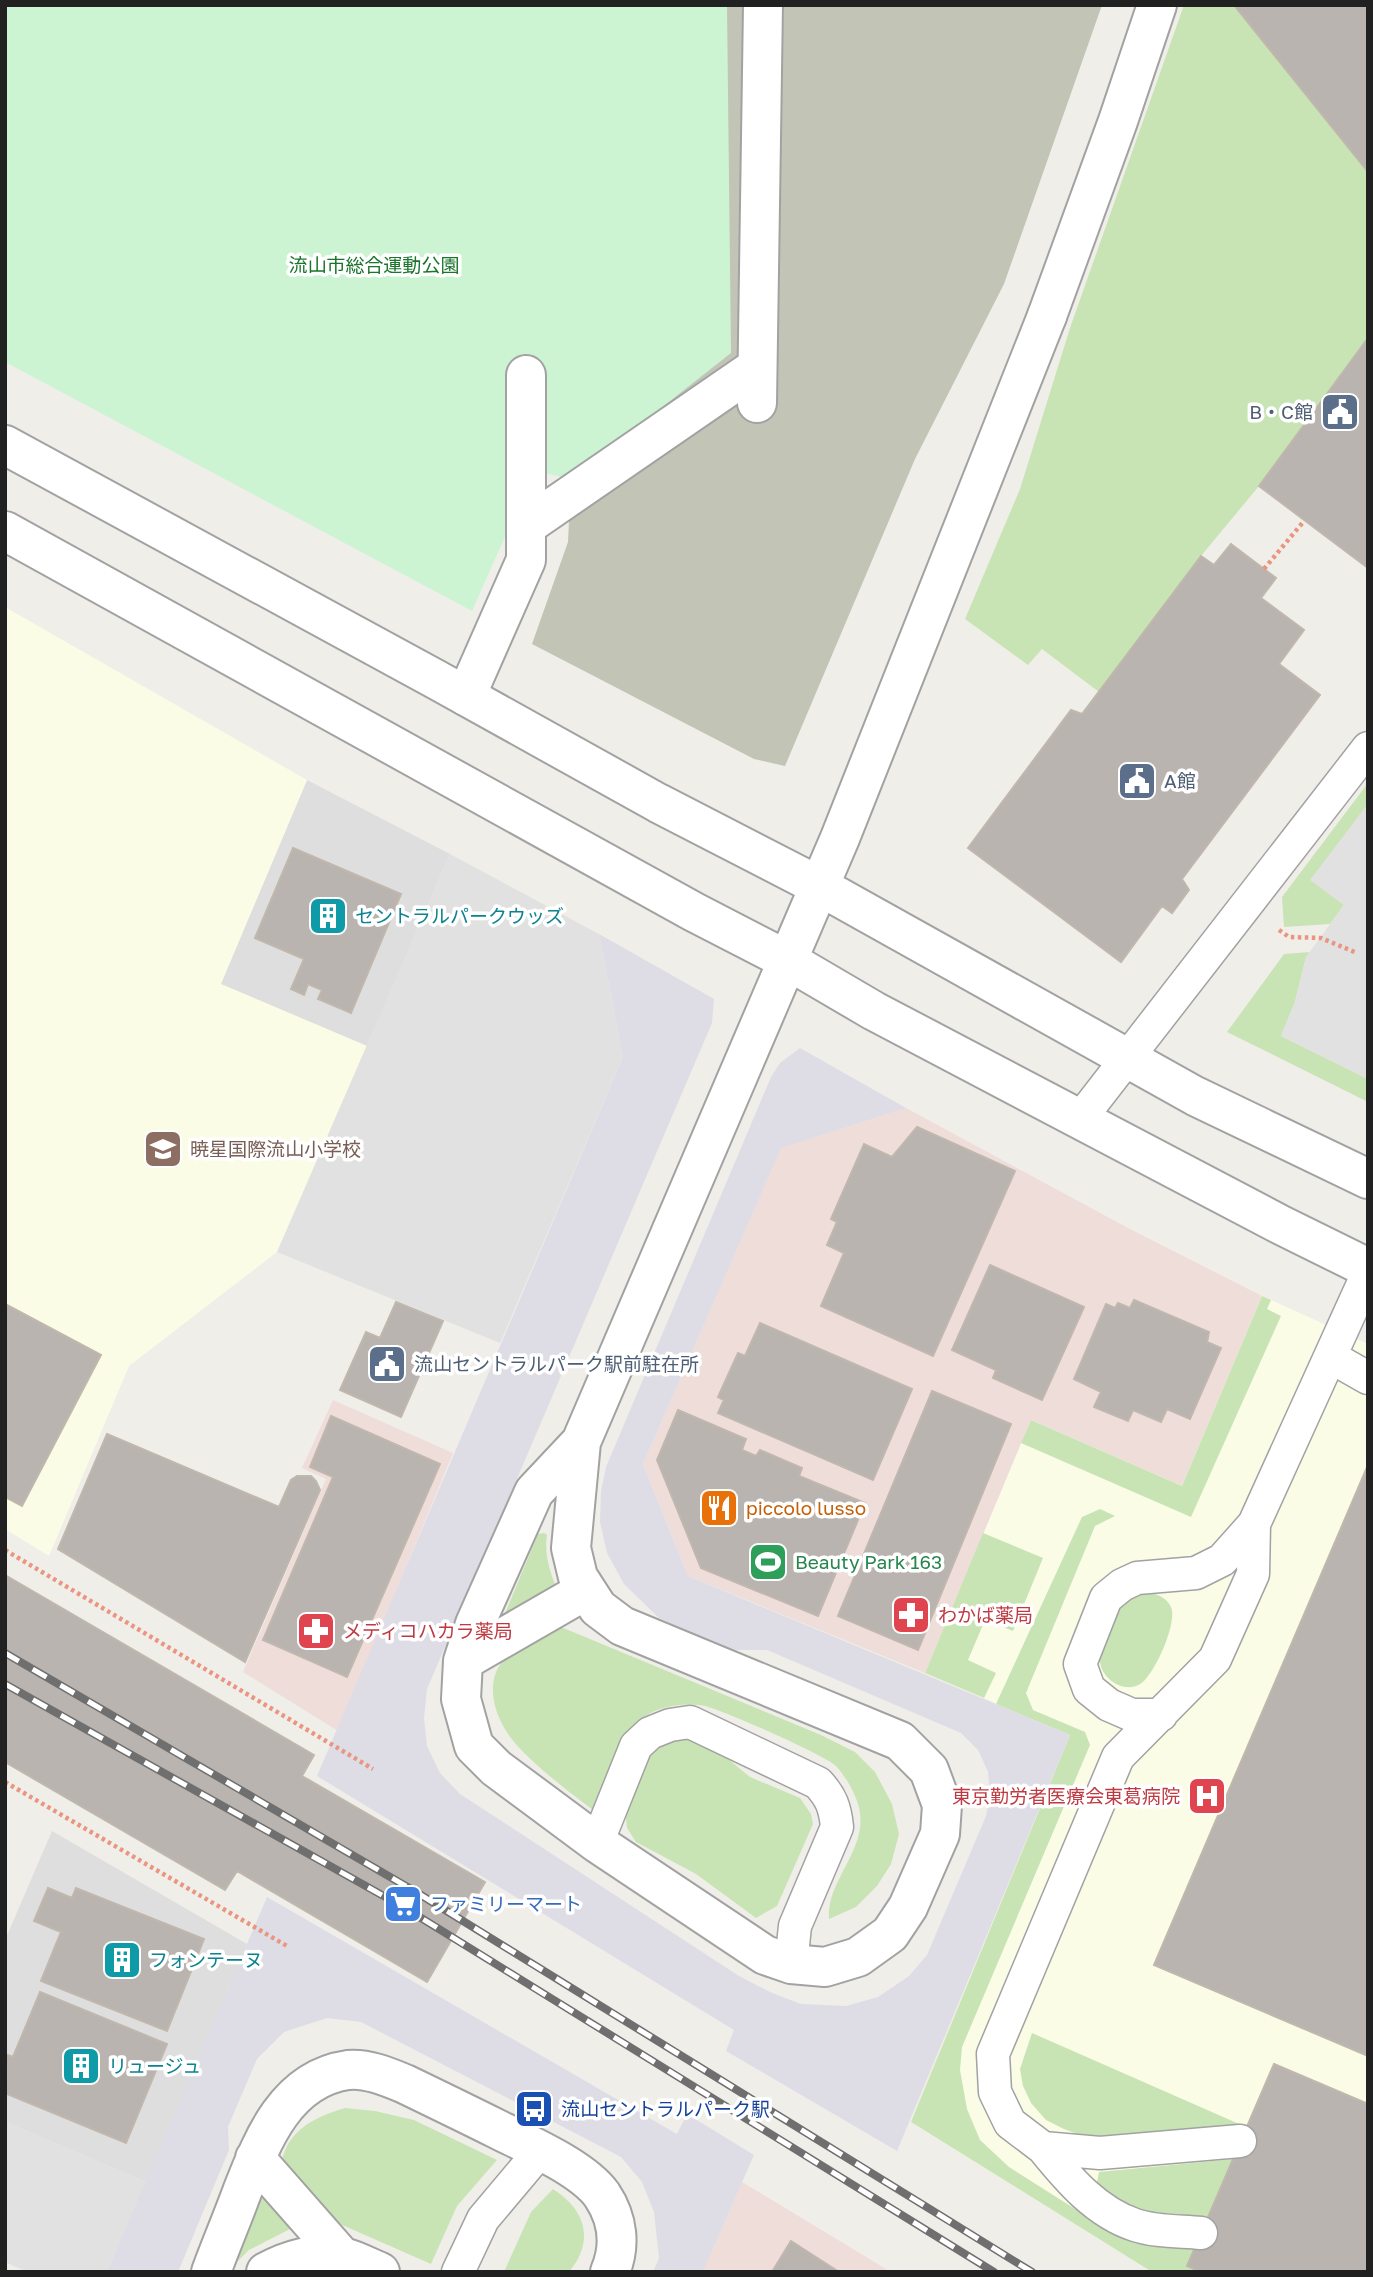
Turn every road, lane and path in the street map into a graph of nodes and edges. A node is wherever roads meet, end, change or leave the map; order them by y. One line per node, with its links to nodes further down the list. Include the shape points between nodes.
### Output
1 (762, 5): 6 (street, via 757,385)
2 (1157, 5): 11 (street, via 1047,316)
3 (526, 375): 6 (street)
4 (5, 445): 9 (street)
5 (1304, 521): 8 (path)
6 (526, 526): 9 (street, via 526,560)
7 (5, 531): 14 (street)
8 (1264, 569)
9 (466, 696): 11 (street)
10 (1368, 748): 12 (lane)
11 (819, 886): 14 (street); 15 (street)
12 (1245, 906): 13 (path, via 1289,937 1321,938); 15 (lane)
13 (1357, 953)
14 (786, 960): 16 (street); 21 (street)
15 (1127, 1059): 16 (lane); 17 (street)
16 (1080, 1119): 18 (street)
17 (1368, 1180)
18 (1368, 1271): 19 (lane)
19 (1331, 1357): 20 (lane); 22 (lane)
20 (1368, 1378)
21 (581, 1441): 24 (street, via 571,1549); 25 (street, via 534,1492)
22 (1254, 1524): 26 (lane, via 1252,1574 1215,1659); 26 (lane, via 1222,1560 1196,1573 1137,1578 1106,1598 1080,1664 1089,1689 1132,1715)
23 (5, 1550): 27 (path)
24 (586, 1590): 25 (street); 31 (street, via 598,1608 622,1626 900,1741 929,1770 942,1805 940,1834 908,1907 890,1934 858,1957 825,1967)
25 (463, 1661): 29 (street, via 460,1699 474,1746 496,1768)
26 (1161, 1714): 33 (lane, via 1118,1757 993,2054 995,2092 1010,2123)
27 (373, 1769)
28 (5, 1782): 30 (path)
29 (597, 1843): 31 (street, via 765,1955); 31 (lane, via 636,1746 650,1733 670,1725 690,1722 817,1783 830,1796 837,1827 794,1926)
30 (287, 1946)
31 (791, 1964)
32 (1240, 2141): 33 (lane, via 1100,2153)
33 (1043, 2148): 36 (lane, via 1073,2185 1114,2216 1136,2226)
34 (541, 2150): 35 (street, via 384,2075 350,2070 308,2085 270,2126); 41 (lane, via 482,2219); 42 (street, via 601,2195 617,2228 616,2257)
35 (255, 2158): 37 (street); 38 (street)
36 (1202, 2233)
37 (342, 2257): 39 (street, via 313,2256); 40 (street)
38 (211, 2272)
39 (266, 2272)
40 (380, 2272)
41 (457, 2272)
42 (610, 2272)

